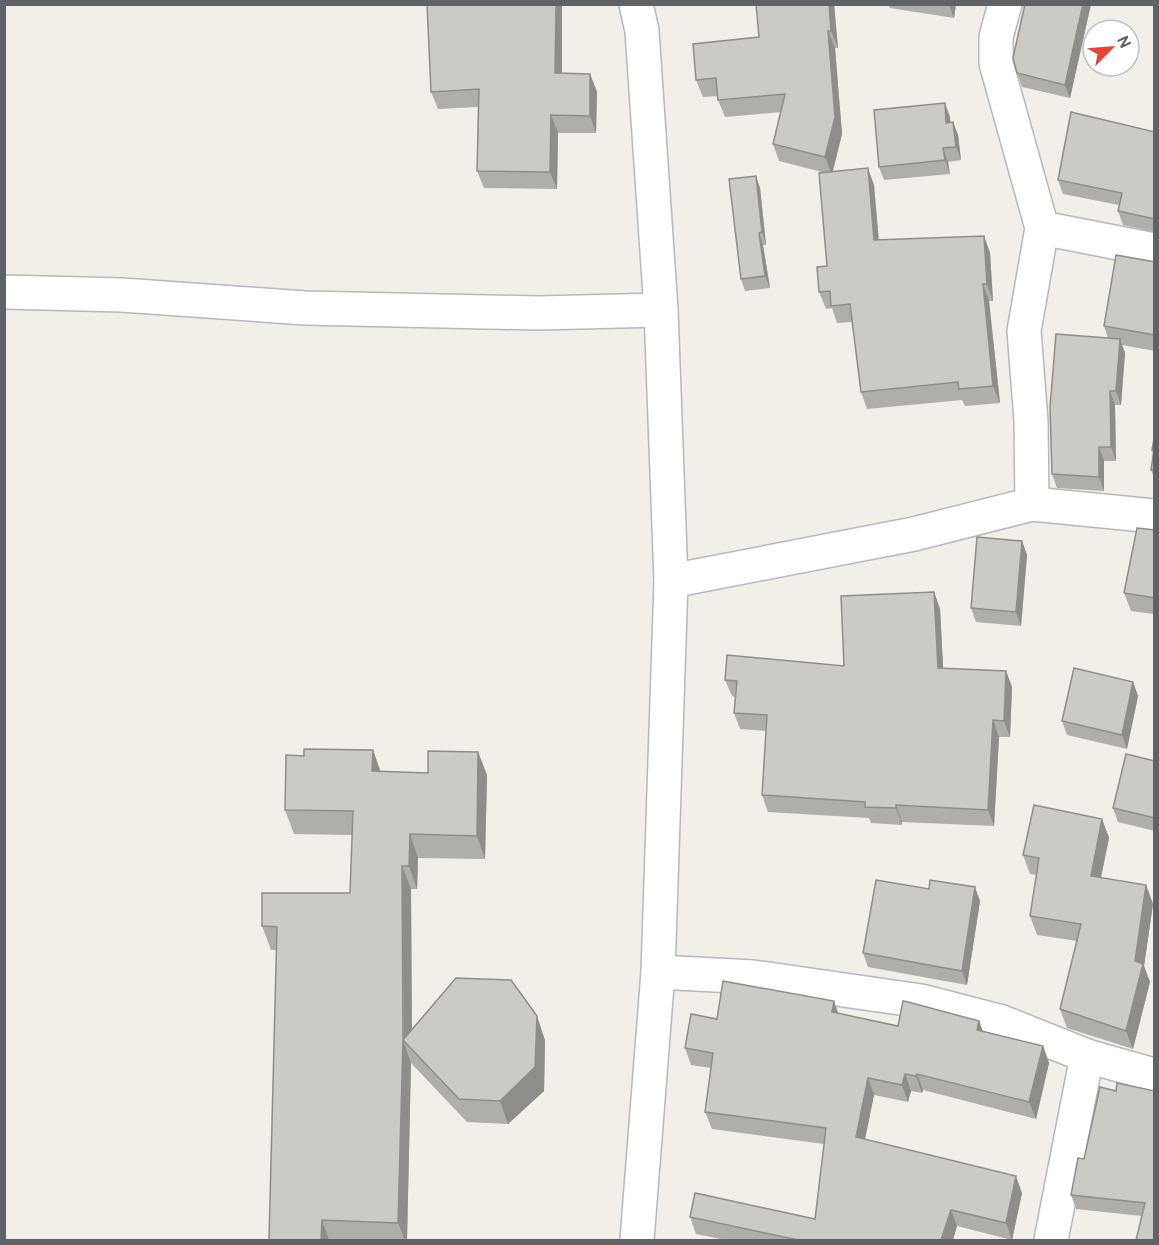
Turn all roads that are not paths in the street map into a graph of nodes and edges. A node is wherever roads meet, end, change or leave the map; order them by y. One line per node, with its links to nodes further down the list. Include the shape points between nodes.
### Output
1 (636, 4): 6 (street, via 642,31)
2 (1005, 4): 3 (street, via 996,37 996,63)
3 (1042, 228): 4 (street); 7 (street, via 1024,331)
4 (1155, 250)
5 (4, 292): 6 (street, via 122,295 305,309 539,313)
6 (661, 310): 9 (street)
7 (1032, 504): 8 (street); 9 (street, via 914,534)
8 (1155, 516)
9 (671, 581): 10 (street)
10 (658, 972): 11 (street, via 753,977 921,1001 1002,1022); 13 (street)
11 (1087, 1056): 12 (street); 14 (street)
12 (1155, 1075)
13 (637, 1240)
14 (1052, 1240)

